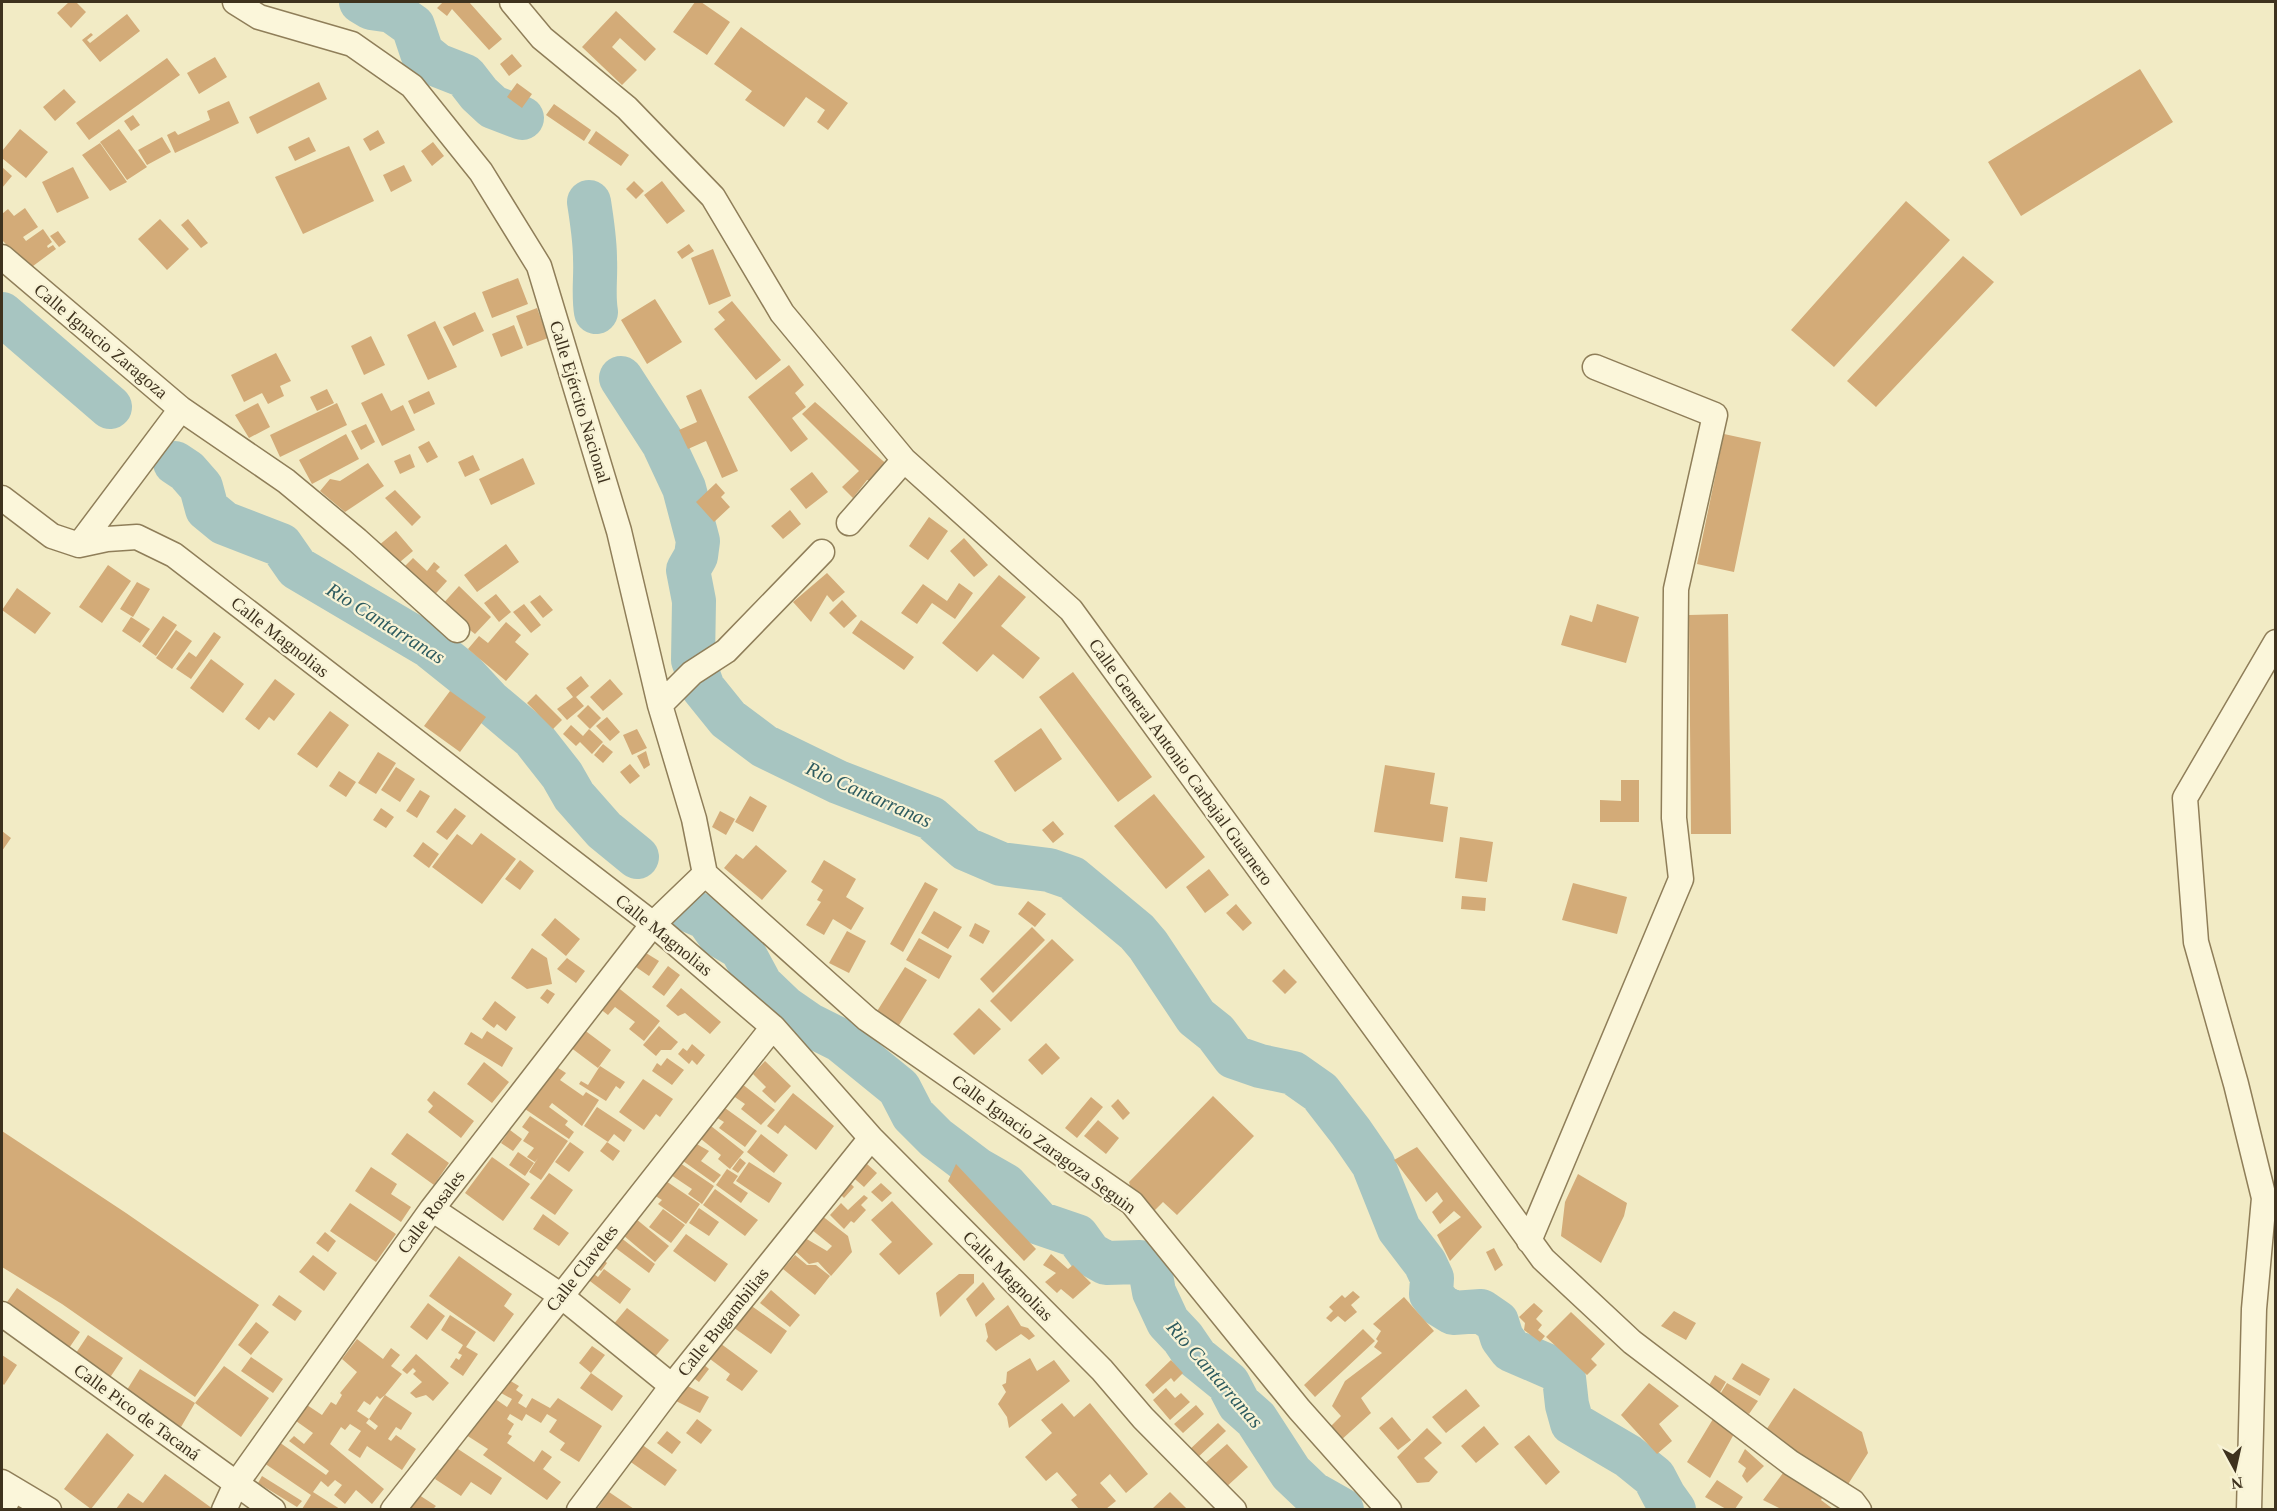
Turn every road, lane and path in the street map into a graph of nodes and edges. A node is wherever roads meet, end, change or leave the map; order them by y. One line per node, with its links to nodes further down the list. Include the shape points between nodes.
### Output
1 (235, 2): 13 (street, Calle Ejército Nacional, via 259,17 352,44 412,86 481,172 538,266 619,531)
2 (512, 2): 6 (street, Calle General Antonio Carbajal Guarnero, via 542,38 627,108 712,197 782,313)
3 (2, 257): 5 (street, Calle Ignacio Zaragoza)
4 (1595, 367): 19 (street, via 1715,415 1676,589 1674,818 1681,879)
5 (182, 409): 9 (street, Calle Ignacio Zaragoza); 11 (street, via 286,481)
6 (904, 460): 8 (street); 19 (street, Calle General Antonio Carbajal Guarnero, via 1071,610)
7 (2, 498): 9 (street, via 52,536)
8 (849, 523)
9 (79, 545): 15 (street, Calle Magnolias, via 137,537 174,555)
10 (822, 552): 13 (street, via 726,651 692,674)
11 (457, 630)
12 (2276, 642): 33 (street, via 2185,798 2196,942 2264,1198 2254,1310)
13 (660, 705): 14 (street, Calle Ejército Nacional, via 694,819)
14 (705, 874): 15 (street); 31 (street, Calle Ignacio Zaragoza Seguin, via 867,1019 1131,1203 1299,1409)
15 (653, 924): 16 (street, Calle Magnolias); 18 (street, Calle Rosales)
16 (773, 1027): 17 (street, Calle Magnolias); 20 (street, Calle Claveles)
17 (871, 1138): 22 (street, Calle Bugambilias); 30 (street, Calle Magnolias)
18 (432, 1209): 20 (street); 23 (street, Calle Rosales)
19 (1529, 1241): 32 (street, Calle General Antonio Carbajal Guarnero, via 1543,1259 1632,1342 1791,1463)
20 (561, 1295): 22 (street); 28 (street, Calle Claveles)
21 (2, 1314): 23 (street, Calle Pico de Tacaná)
22 (672, 1386): 29 (street, Calle Bugambilias)
23 (236, 1484): 26 (street, Calle Rosales); 27 (street, Calle Pico de Tacaná)
24 (6, 1494): 25 (street)
25 (49, 1509)
26 (224, 1509)
27 (273, 1509)
28 (393, 1509)
29 (579, 1509)
30 (1234, 1509)
31 (1389, 1509)
32 (1859, 1509)
33 (2249, 1509)

